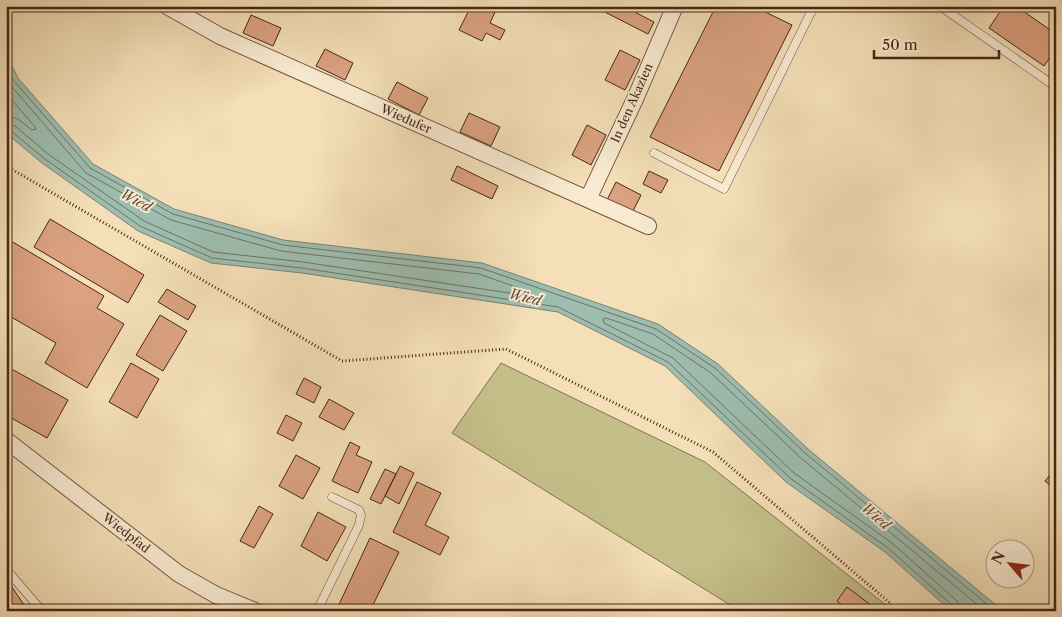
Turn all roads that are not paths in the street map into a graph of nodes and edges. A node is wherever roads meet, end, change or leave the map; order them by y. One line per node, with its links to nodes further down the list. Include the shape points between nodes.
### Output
1 (167, 6): 7 (street, Wiedufer, via 220,36)
2 (675, 6): 7 (street, In den Akazien, via 636,99)
3 (816, 6): 6 (lane, via 724,189)
4 (940, 6): 5 (lane)
5 (1056, 87)
6 (654, 153)
7 (588, 199): 8 (street, Wiedufer)
8 (648, 226)
9 (6, 440): 13 (street, Wiedpfad, via 179,574 216,595)
10 (332, 497): 14 (lane, via 359,510 361,515)
11 (6, 569): 12 (lane)
12 (42, 611)
13 (255, 611)
14 (317, 611)

